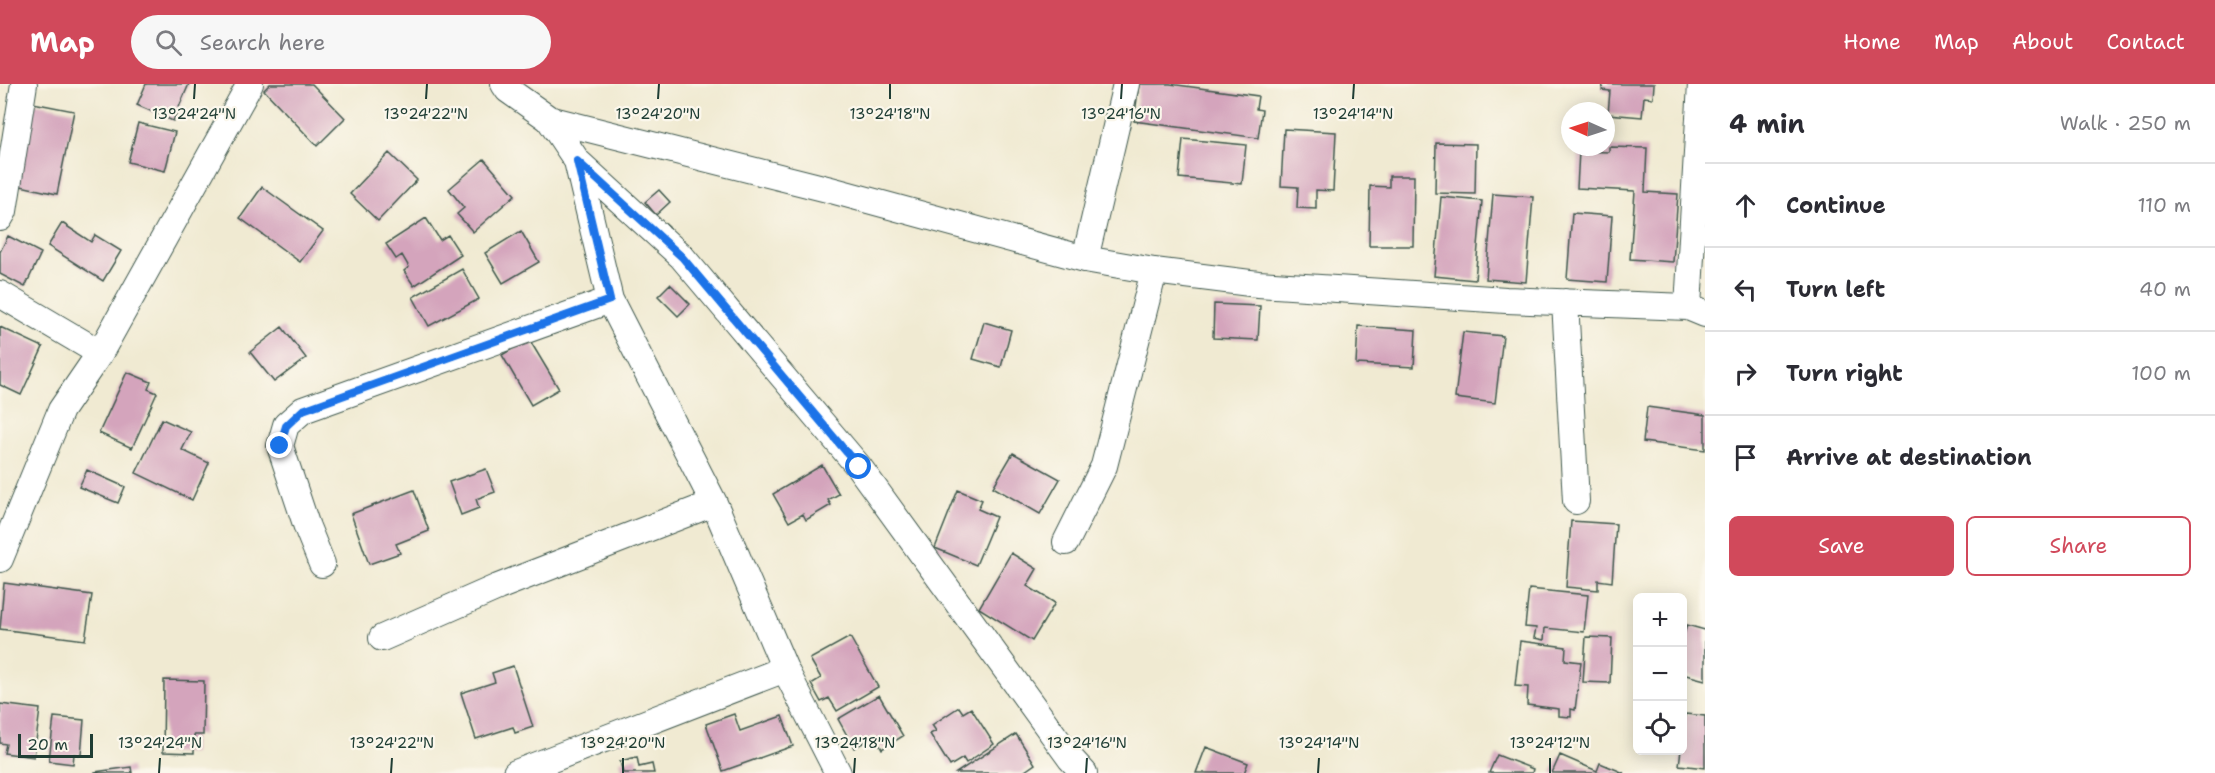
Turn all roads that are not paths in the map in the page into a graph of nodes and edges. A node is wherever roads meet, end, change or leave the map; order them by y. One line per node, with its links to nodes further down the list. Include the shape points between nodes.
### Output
1 (24, 84): 8 (street)
2 (250, 84): 15 (street)
3 (504, 84): 6 (street)
4 (1126, 84): 9 (street)
5 (1701, 84): 14 (street)
6 (549, 119): 7 (street); 9 (street)
7 (577, 161): 12 (street); 25 (street, via 682,257 859,467)
8 (0, 218)
9 (1085, 259): 10 (street)
10 (1154, 271): 13 (street, via 1257,284); 18 (street, via 1104,466)
11 (0, 294): 15 (street)
12 (610, 300): 17 (street); 20 (street, via 303,410 286,426 280,446)
13 (1565, 302): 14 (street); 16 (street)
14 (1697, 310)
15 (100, 353): 19 (street, via 61,410)
16 (1576, 501)
17 (714, 503): 21 (street, via 498,587); 22 (street)
18 (1066, 542)
19 (0, 560)
20 (322, 564)
21 (382, 638)
22 (785, 669): 23 (street); 24 (street)
23 (516, 773)
24 (838, 773)
25 (1084, 773)

